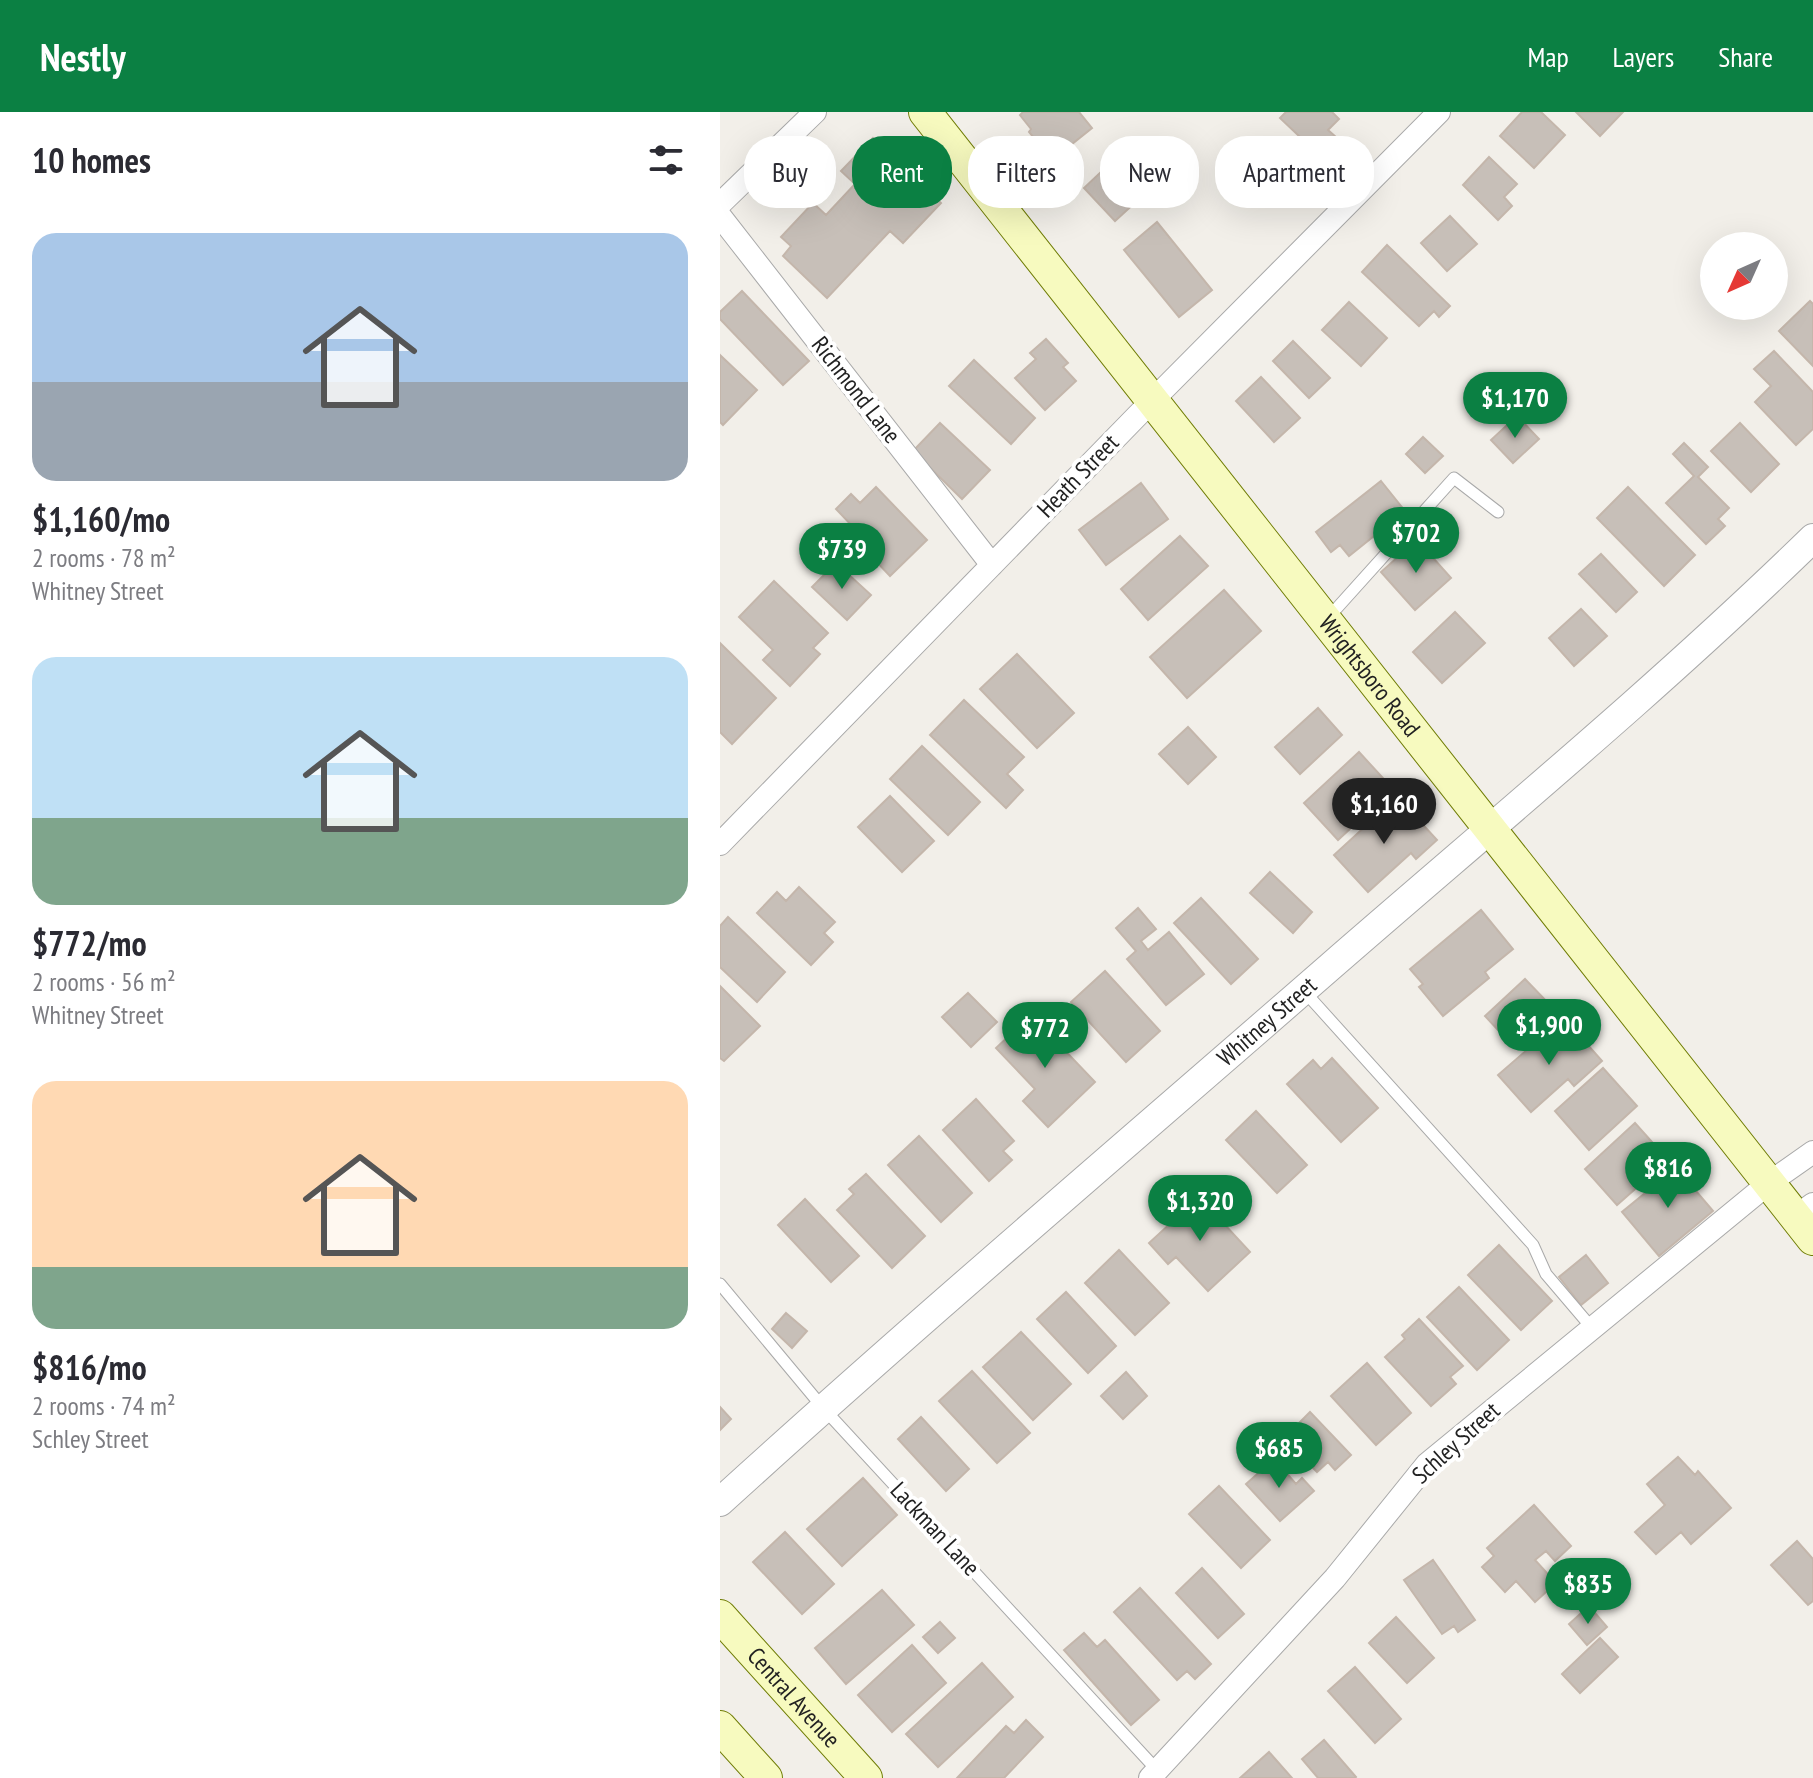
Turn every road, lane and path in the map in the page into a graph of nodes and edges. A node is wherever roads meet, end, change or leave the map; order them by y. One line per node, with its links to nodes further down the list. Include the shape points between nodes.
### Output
1 (815, 112): 4 (street)
2 (925, 112): 6 (main road, Wrightsboro Road)
3 (1439, 112): 6 (street, Heath Street)
4 (720, 204)
5 (720, 216): 9 (street, Richmond Lane)
6 (1153, 402): 9 (street, Heath Street); 10 (main road, Wrightsboro Road)
7 (1498, 512): 10 (lane, via 1454,478)
8 (1813, 538): 11 (street, Whitney Street)
9 (992, 565): 12 (street, Heath Street)
10 (1325, 621): 11 (main road, Wrightsboro Road)
11 (1491, 832): 13 (street, Whitney Street); 15 (main road, Wrightsboro Road)
12 (720, 844)
13 (1304, 991): 18 (lane, via 1533,1245 1546,1274); 19 (street, Whitney Street)
14 (1813, 1152): 15 (street, Schley Street)
15 (1769, 1183): 16 (main road, Wrightsboro Road); 18 (street, Schley Street)
16 (1807, 1220)
17 (720, 1284): 19 (lane, Lackman Lane)
18 (1592, 1328): 23 (street, Schley Street, via 1427,1464 1335,1578)
19 (824, 1409): 20 (street, Whitney Street); 23 (lane, Lackman Lane)
20 (720, 1502)
21 (720, 1616): 25 (main road, Central Avenue)
22 (720, 1727): 24 (main road)
23 (1153, 1774)
24 (766, 1778)
25 (866, 1778)

